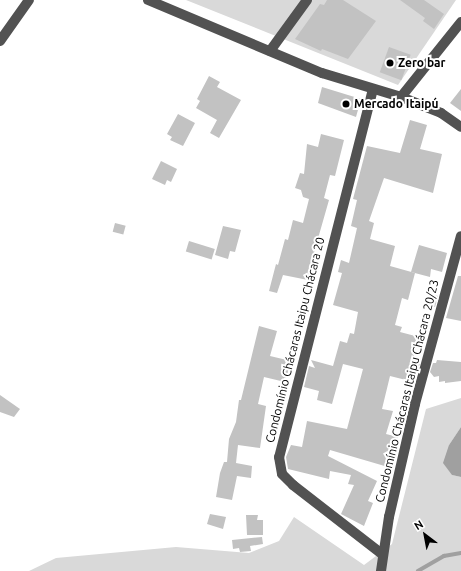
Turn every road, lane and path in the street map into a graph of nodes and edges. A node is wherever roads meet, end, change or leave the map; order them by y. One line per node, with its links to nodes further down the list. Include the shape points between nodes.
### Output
1 (29, 0): 5 (street)
2 (148, 0): 6 (street)
3 (307, 0): 6 (street)
4 (461, 22): 8 (street)
5 (0, 41)
6 (270, 51): 7 (street, via 322,73)
7 (369, 88): 8 (street); 11 (street, Condomínio Chácaras Itaipu Chácara 20, via 279,457 282,474 293,485)
8 (401, 97): 9 (street, via 441,113)
9 (461, 127)
10 (461, 236): 11 (street, Condomínio Chácaras Itaipu Chácara 20/23, via 416,404)
11 (382, 554): 12 (street, Condomínio Chácaras Itaipu Chácara 20/23)
12 (381, 571)

